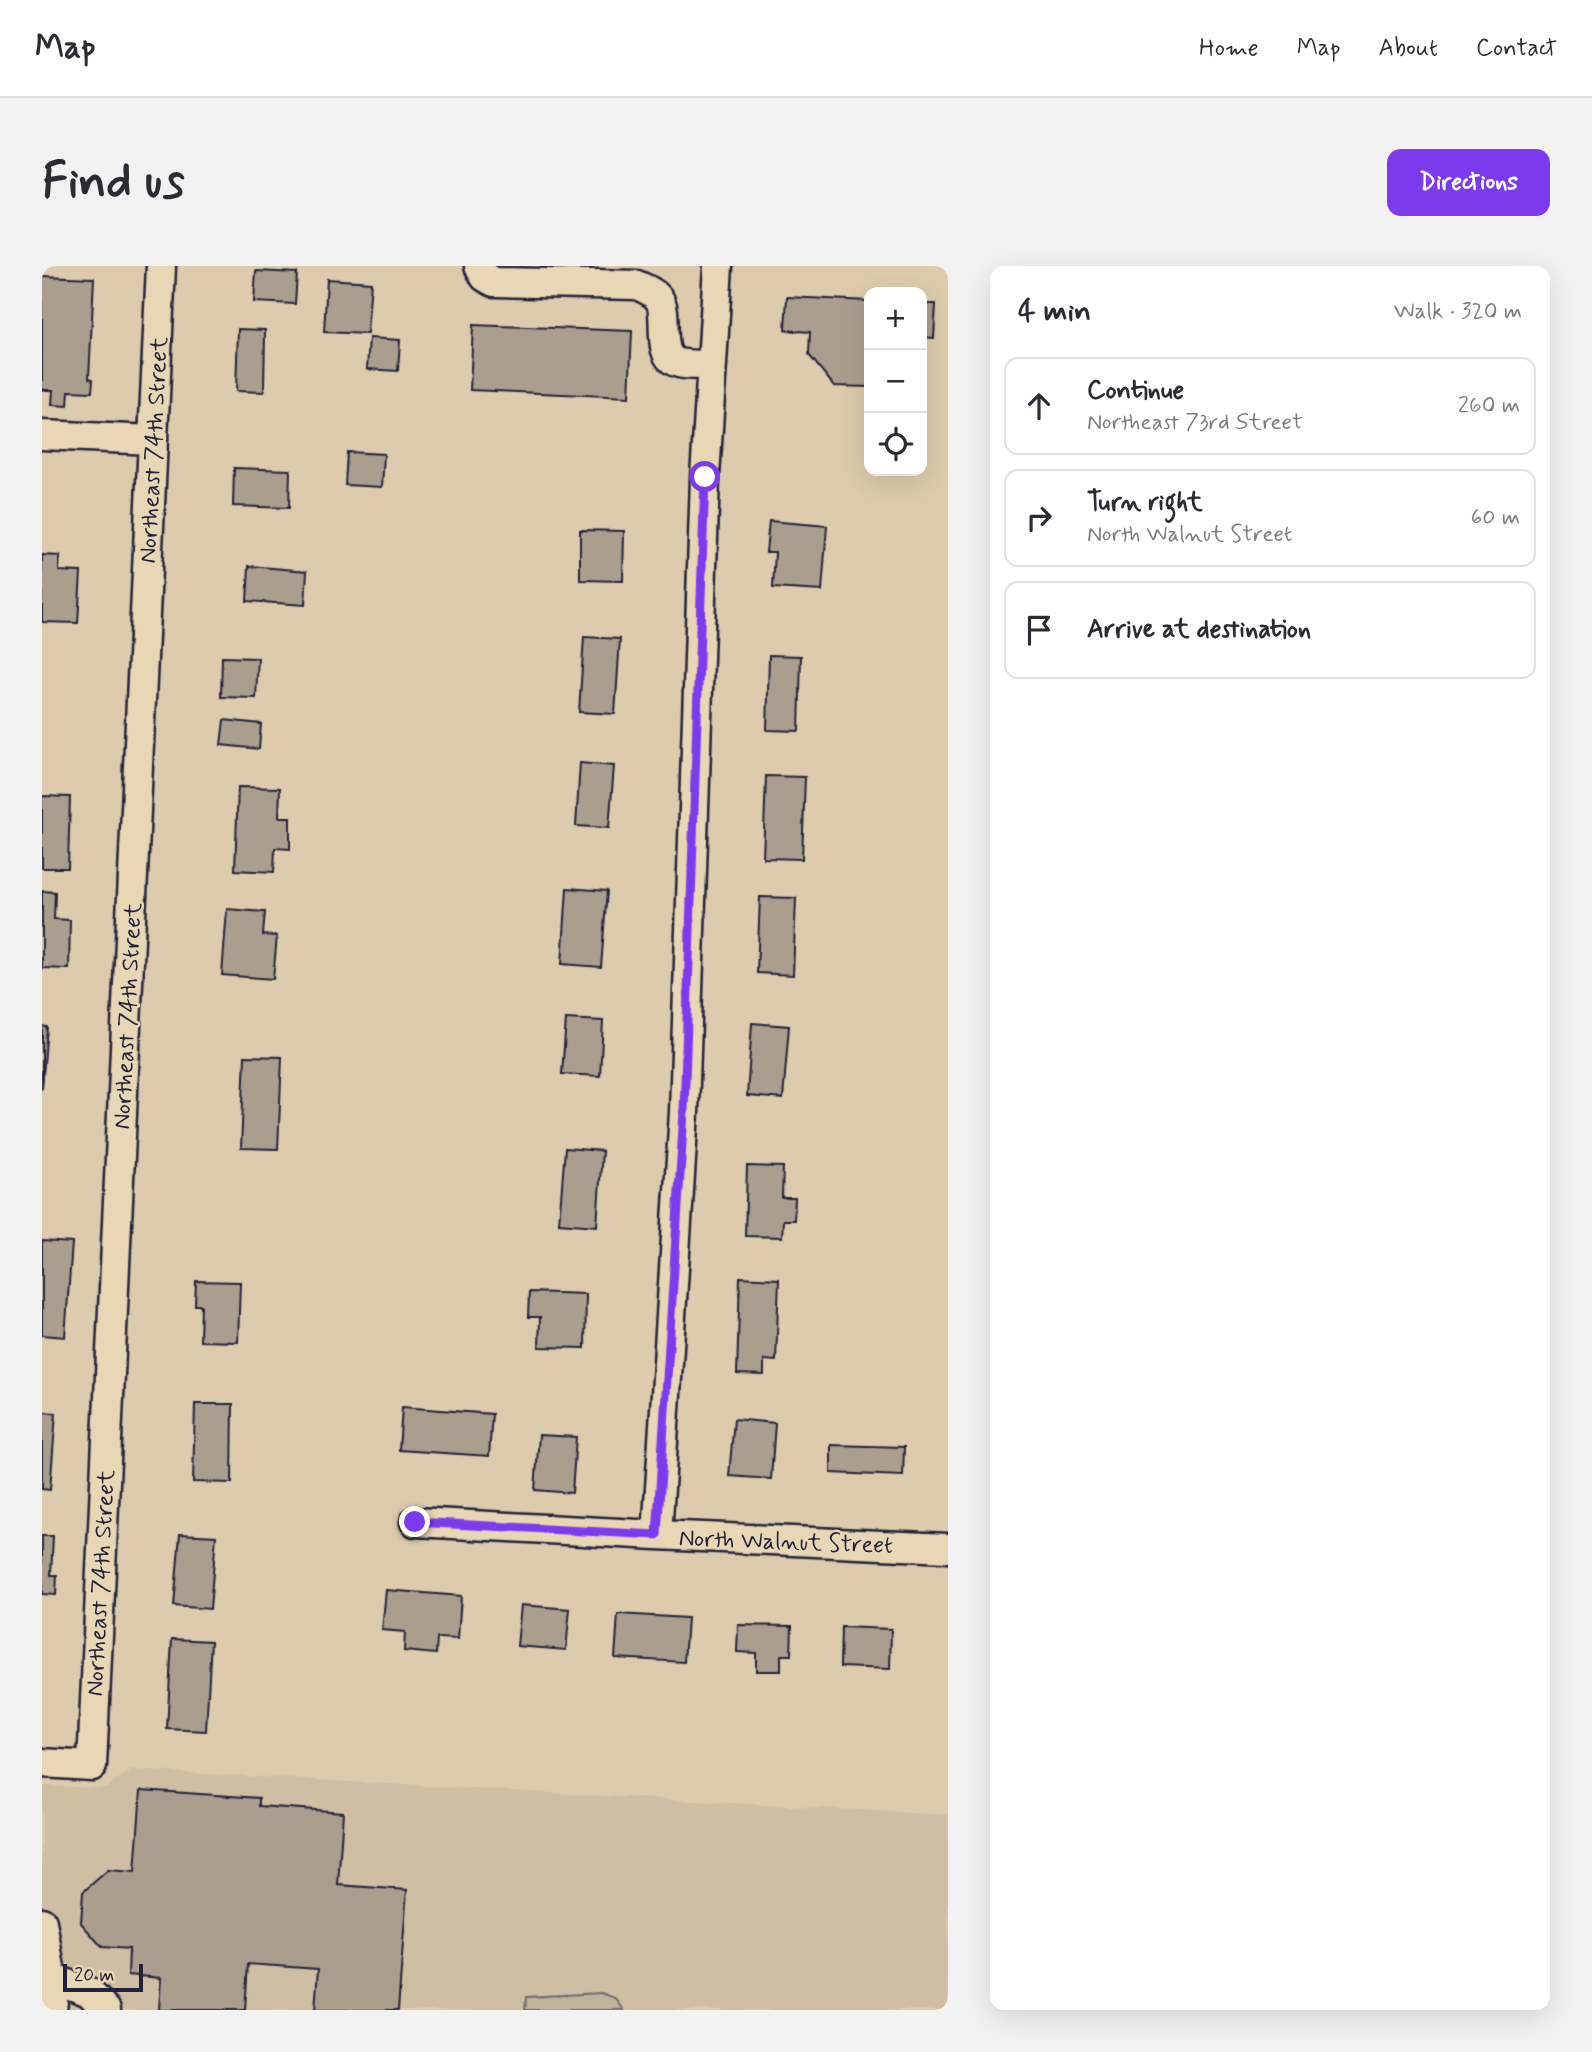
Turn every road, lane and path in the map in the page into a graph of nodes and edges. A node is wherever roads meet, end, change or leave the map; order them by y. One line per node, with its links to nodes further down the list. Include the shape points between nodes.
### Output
1 (161, 266): 7 (street, Northeast 74th Street)
2 (479, 266): 4 (street, via 494,282)
3 (718, 266): 5 (street)
4 (591, 275): 5 (street, via 654,293 662,302 665,347 671,359)
5 (712, 365): 9 (street, via 684,1112)
6 (42, 435): 7 (street)
7 (153, 440): 11 (street, Northeast 74th Street, via 92,1766)
8 (415, 1522): 9 (street, North Walnut Street)
9 (657, 1535): 10 (street, North Walnut Street)
10 (948, 1548)
11 (42, 1763)
12 (42, 1922): 13 (street)
13 (52, 1978): 14 (street); 15 (street, via 89,1992)
14 (52, 2010)
15 (106, 2010)

